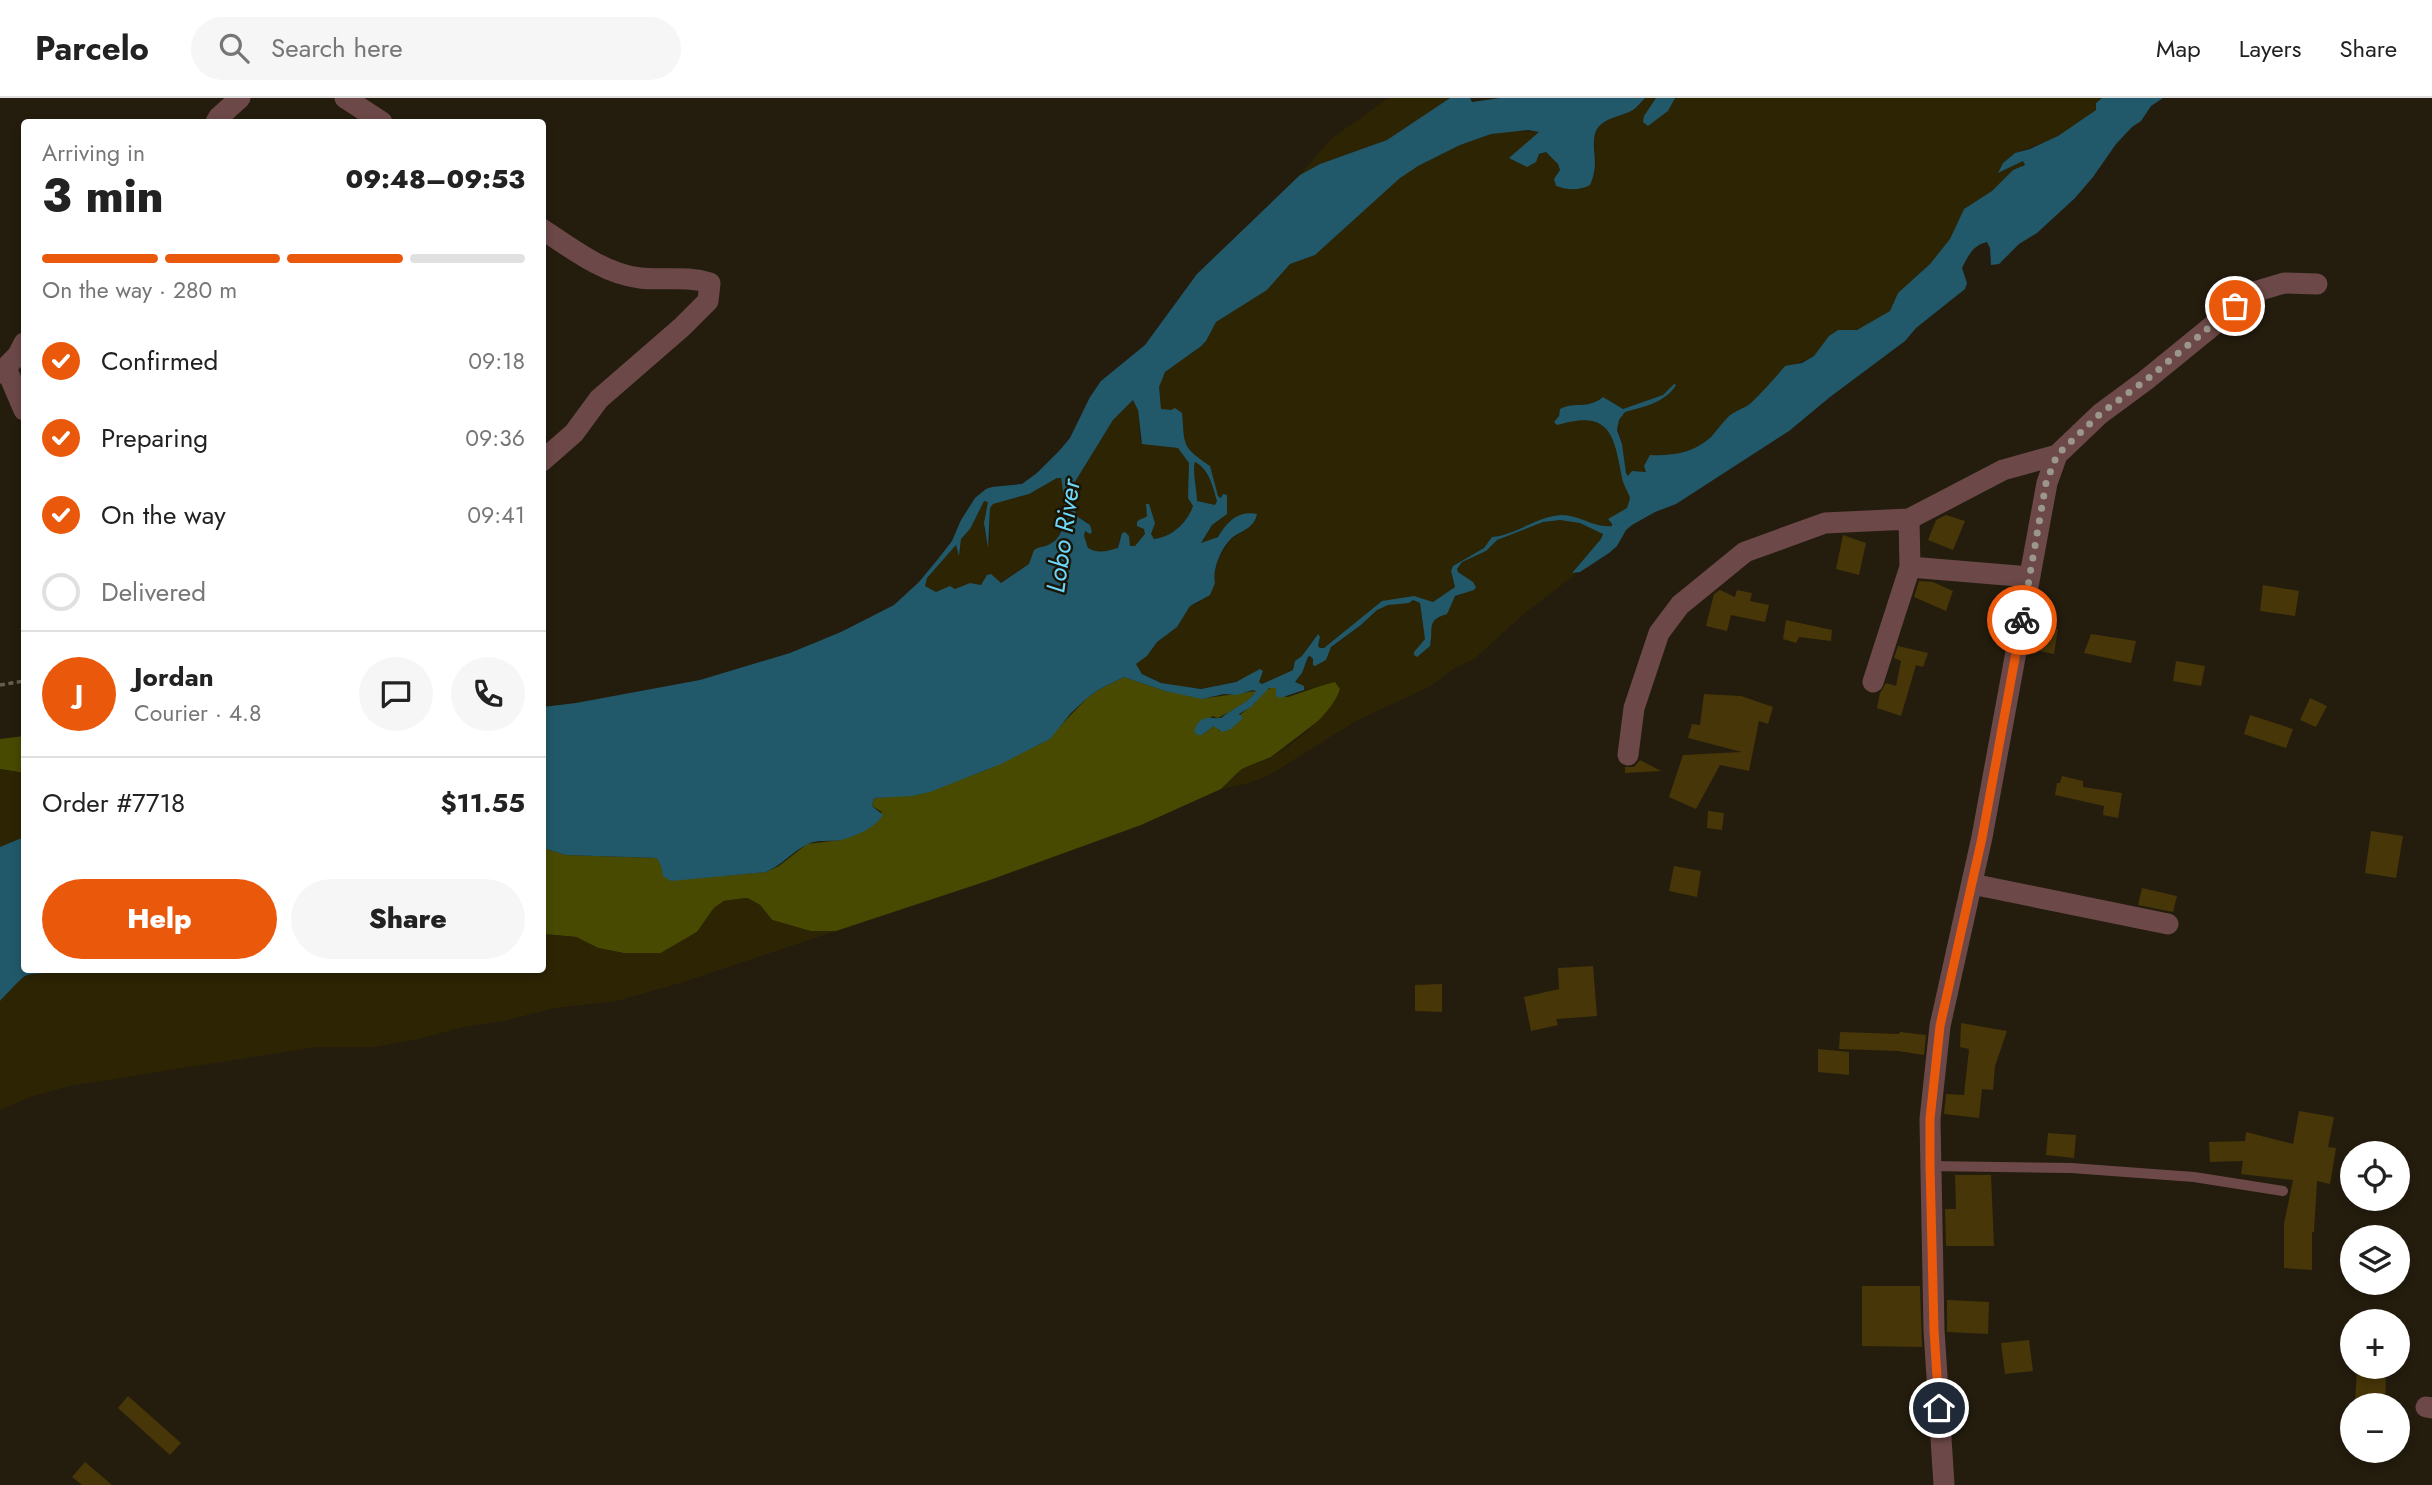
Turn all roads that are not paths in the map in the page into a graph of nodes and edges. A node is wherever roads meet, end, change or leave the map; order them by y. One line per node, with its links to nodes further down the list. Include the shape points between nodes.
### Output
1 (240, 98): 3 (street)
2 (345, 98): 4 (street)
3 (218, 119)
4 (377, 119)
5 (546, 232): 11 (street, via 615,272 639,278 693,277 710,283 708,301 599,399 573,433)
6 (2317, 284): 10 (street, via 2284,283 2254,292 2100,414)
7 (21, 349): 8 (street)
8 (3, 371): 9 (street)
9 (21, 404)
10 (2057, 455): 12 (street, via 2003,470); 14 (street, via 2046,483)
11 (546, 457)
12 (1909, 519): 13 (street); 16 (street, via 1825,523 1745,552 1679,605 1659,632 1634,708)
13 (1910, 567): 14 (street); 15 (street)
14 (2030, 577): 17 (street)
15 (1873, 682)
16 (1628, 755)
17 (1972, 884): 18 (street); 19 (street, via 1940,1026)
18 (2168, 925)
19 (1930, 1166): 20 (lane, via 2071,1168 2194,1177); 21 (street)
20 (2283, 1191)
21 (1944, 1485)

